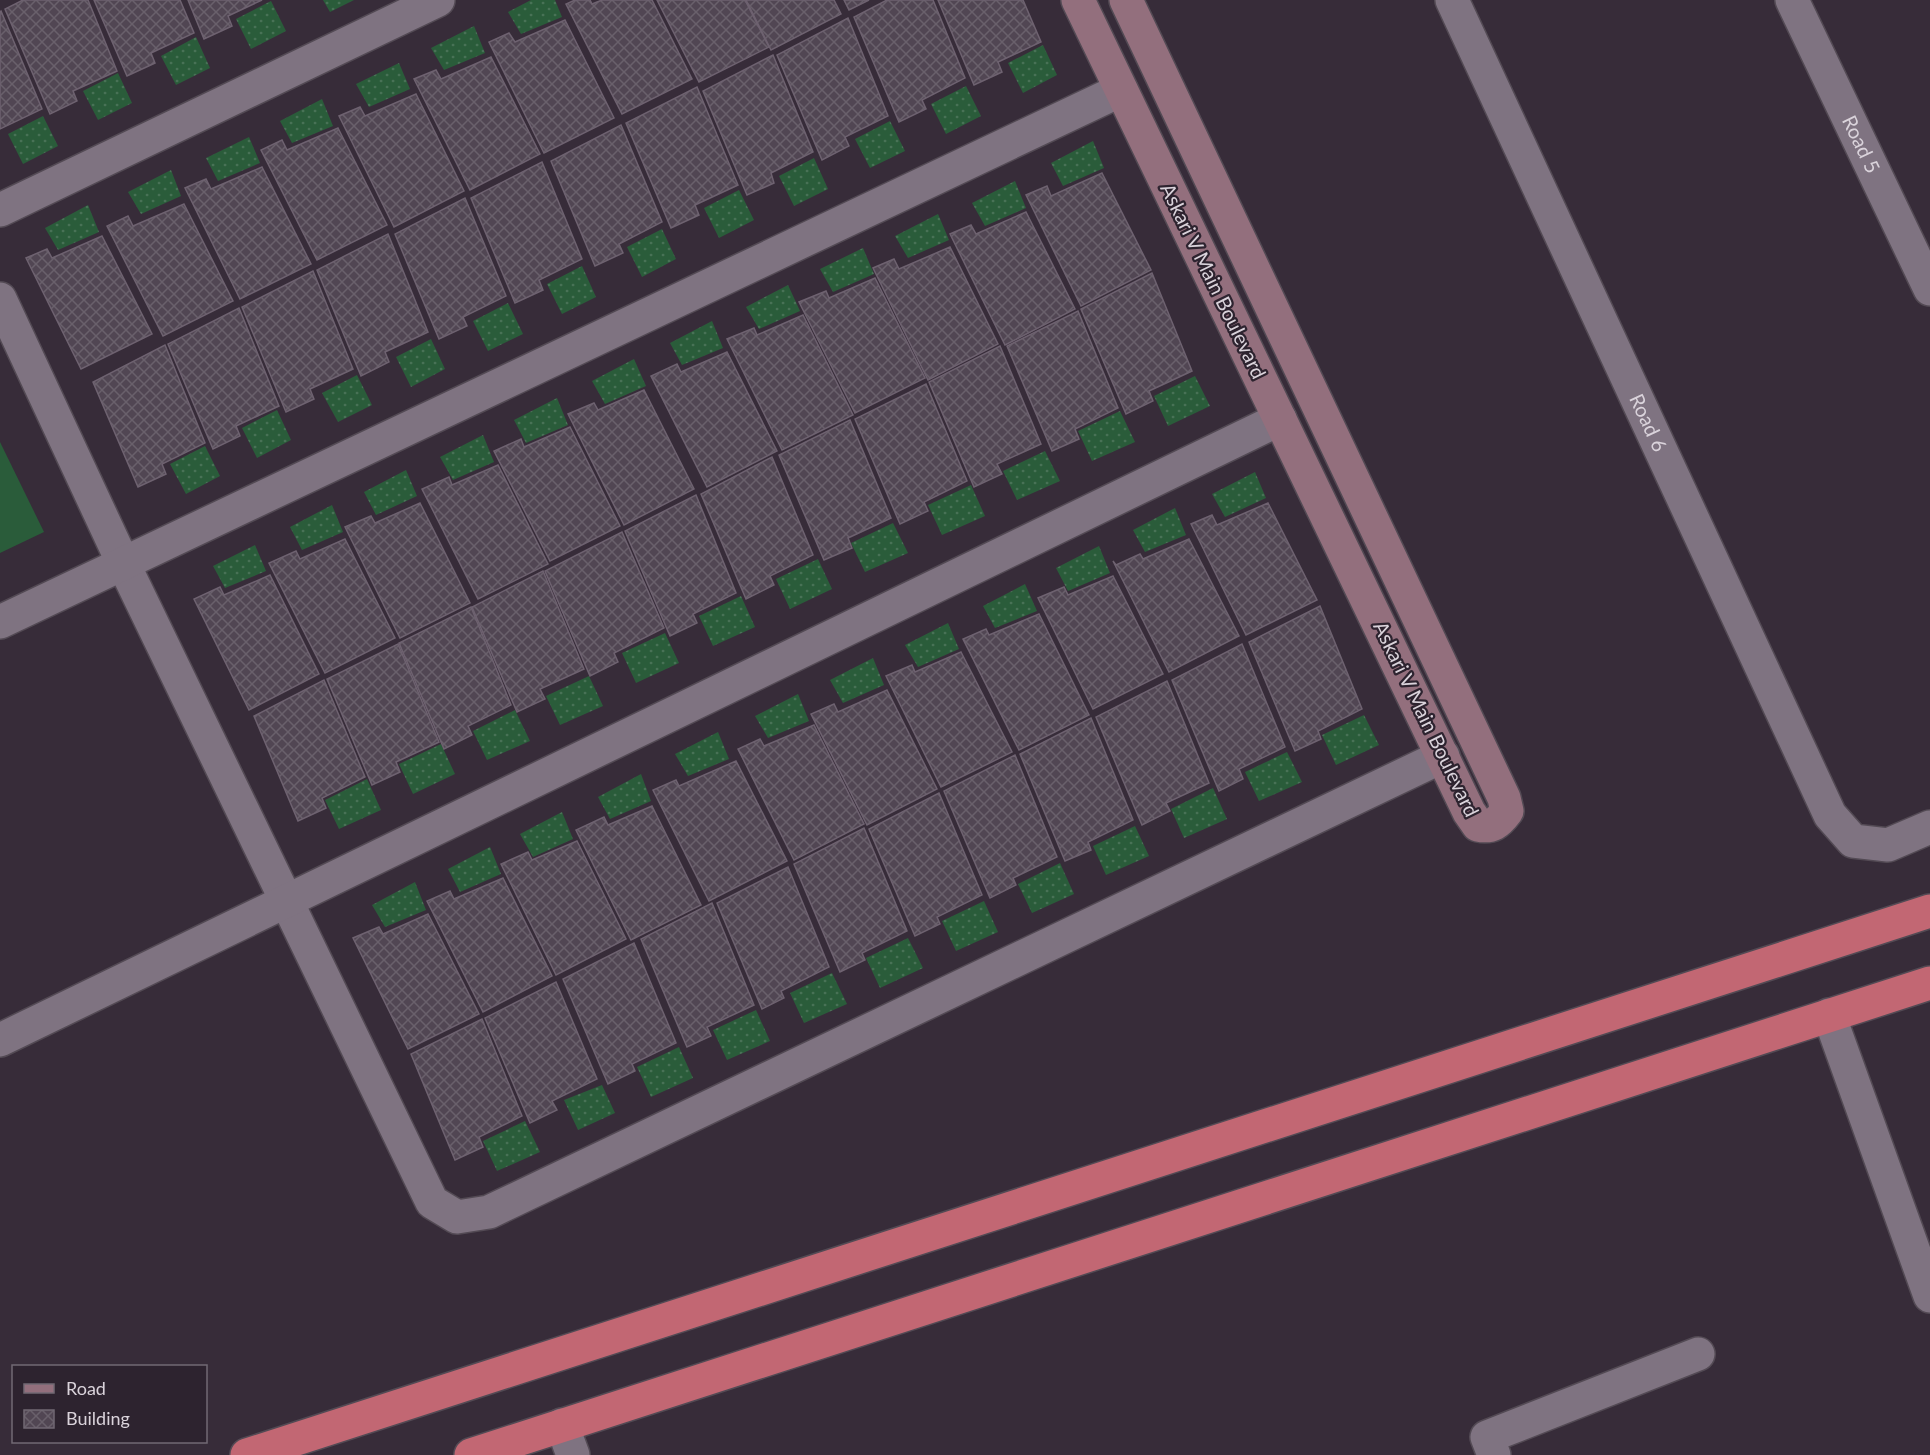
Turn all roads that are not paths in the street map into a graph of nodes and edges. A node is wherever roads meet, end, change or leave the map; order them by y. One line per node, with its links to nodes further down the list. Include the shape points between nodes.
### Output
1 (438, 0): 8 (street)
2 (1078, 0): 7 (street, Askari V Main Boulevard)
3 (1126, 0): 6 (street, Askari V Main Boulevard)
4 (1452, 0): 15 (street, Road 6, via 1830,815 1853,841 1888,845)
5 (1792, 0): 9 (street, Road 5)
6 (1160, 72): 7 (street); 14 (street, Askari V Main Boulevard, via 1504,798 1507,811 1499,822 1489,827 1478,825)
7 (1121, 90): 11 (street, Askari V Main Boulevard); 12 (street)
8 (0, 210)
9 (1930, 289)
10 (0, 299): 12 (street)
11 (1280, 419): 14 (street, Askari V Main Boulevard); 16 (street)
12 (123, 563): 13 (street); 16 (street)
13 (0, 622)
14 (1443, 756): 16 (street, via 489,1212 457,1217 432,1202)
15 (1930, 827)
16 (286, 902): 20 (street)
17 (1930, 911): 24 (highway)
18 (1930, 983): 19 (highway)
19 (1829, 1015): 21 (street); 23 (highway)
20 (0, 1040)
21 (1930, 1296)
22 (1698, 1354): 26 (street, via 1487,1437)
23 (567, 1440): 25 (highway)
24 (246, 1455)
25 (471, 1455)
26 (1494, 1455)

